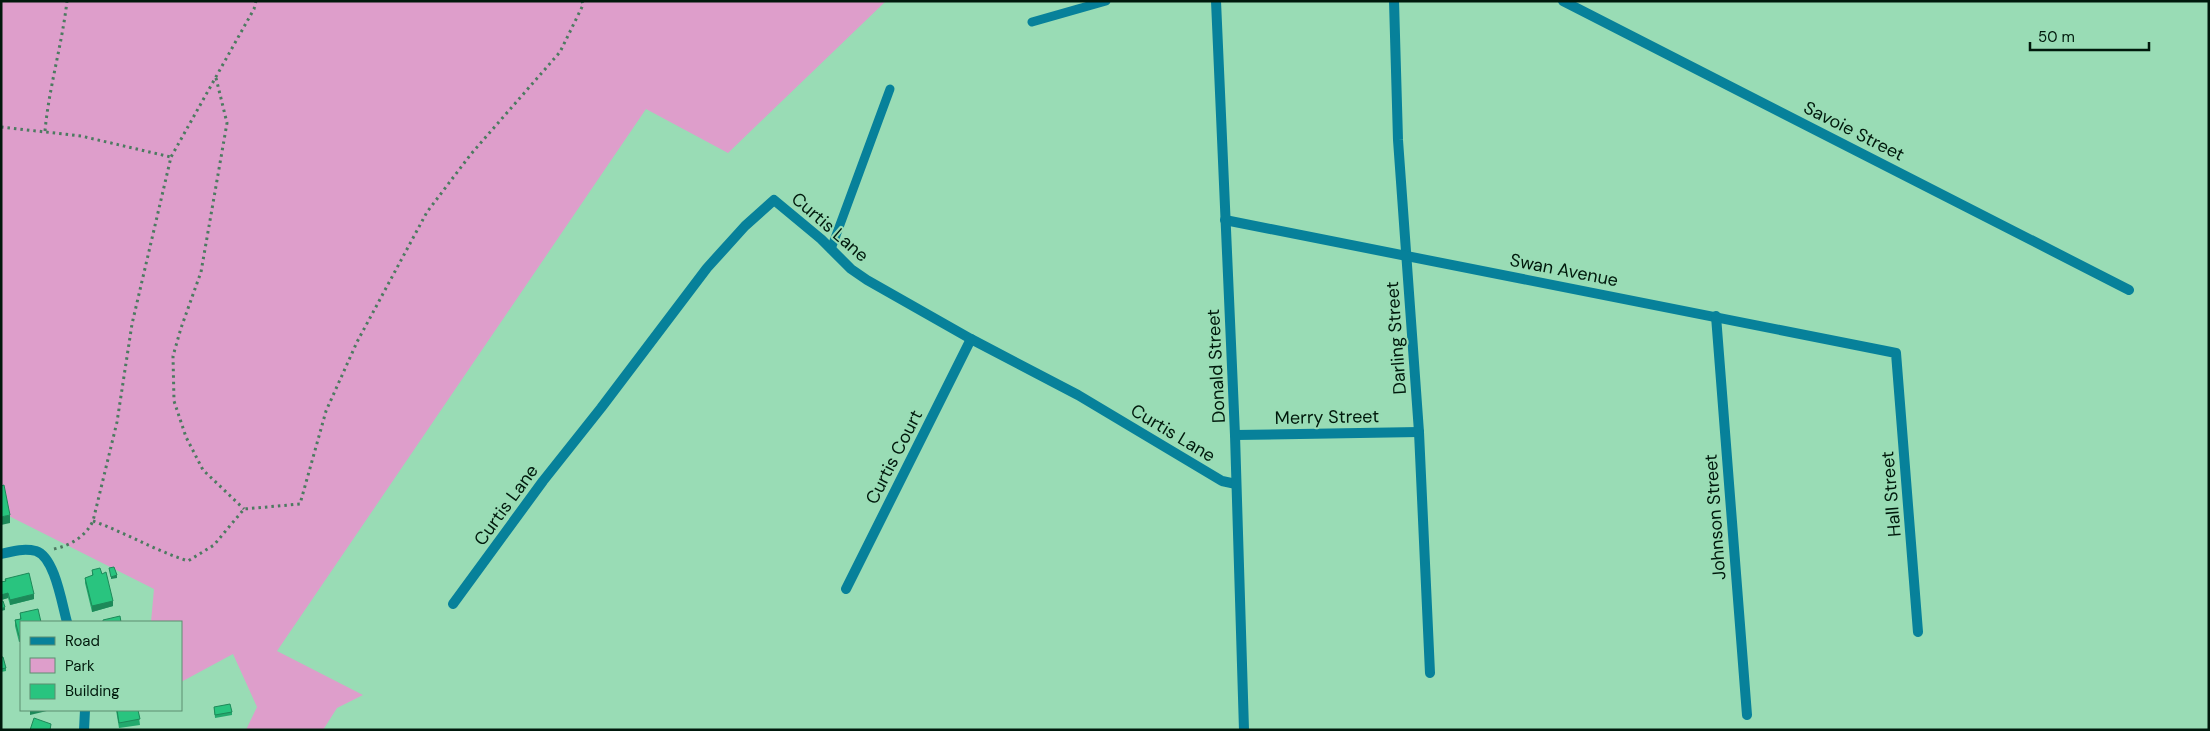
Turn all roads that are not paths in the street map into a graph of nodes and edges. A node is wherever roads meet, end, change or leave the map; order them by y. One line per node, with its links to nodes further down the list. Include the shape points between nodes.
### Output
1 (1106, 1): 5 (lane)
2 (1216, 1): 7 (street, Donald Street)
3 (1394, 1): 9 (street, Darling Street, via 1398,140)
4 (1563, 1): 10 (street, Savoie Street)
5 (1032, 22)
6 (890, 89): 8 (lane)
7 (1225, 220): 9 (street, Swan Avenue); 15 (street, Donald Street)
8 (831, 249): 12 (street, Curtis Lane, via 867,280); 19 (street, Curtis Lane, via 774,200 745,226 656,332)
9 (1406, 255): 11 (street, Swan Avenue); 14 (street, Darling Street)
10 (2129, 290)
11 (1716, 316): 13 (street, Swan Avenue); 24 (street, Johnson Street)
12 (971, 339): 16 (street, Curtis Lane, via 1078,394 1222,481); 18 (street, Curtis Court)
13 (1896, 353): 21 (street, Hall Street)
14 (1419, 432): 15 (street, Merry Street); 22 (street, Darling Street)
15 (1235, 435): 16 (street, Donald Street)
16 (1236, 484): 26 (street, Donald Street)
17 (1, 554): 20 (street, via 20,549 38,552 50,564)
18 (846, 589)
19 (453, 604)
20 (67, 621)
21 (1918, 632)
22 (1430, 673)
23 (85, 711): 25 (street)
24 (1747, 715)
25 (84, 730)
26 (1244, 730)

